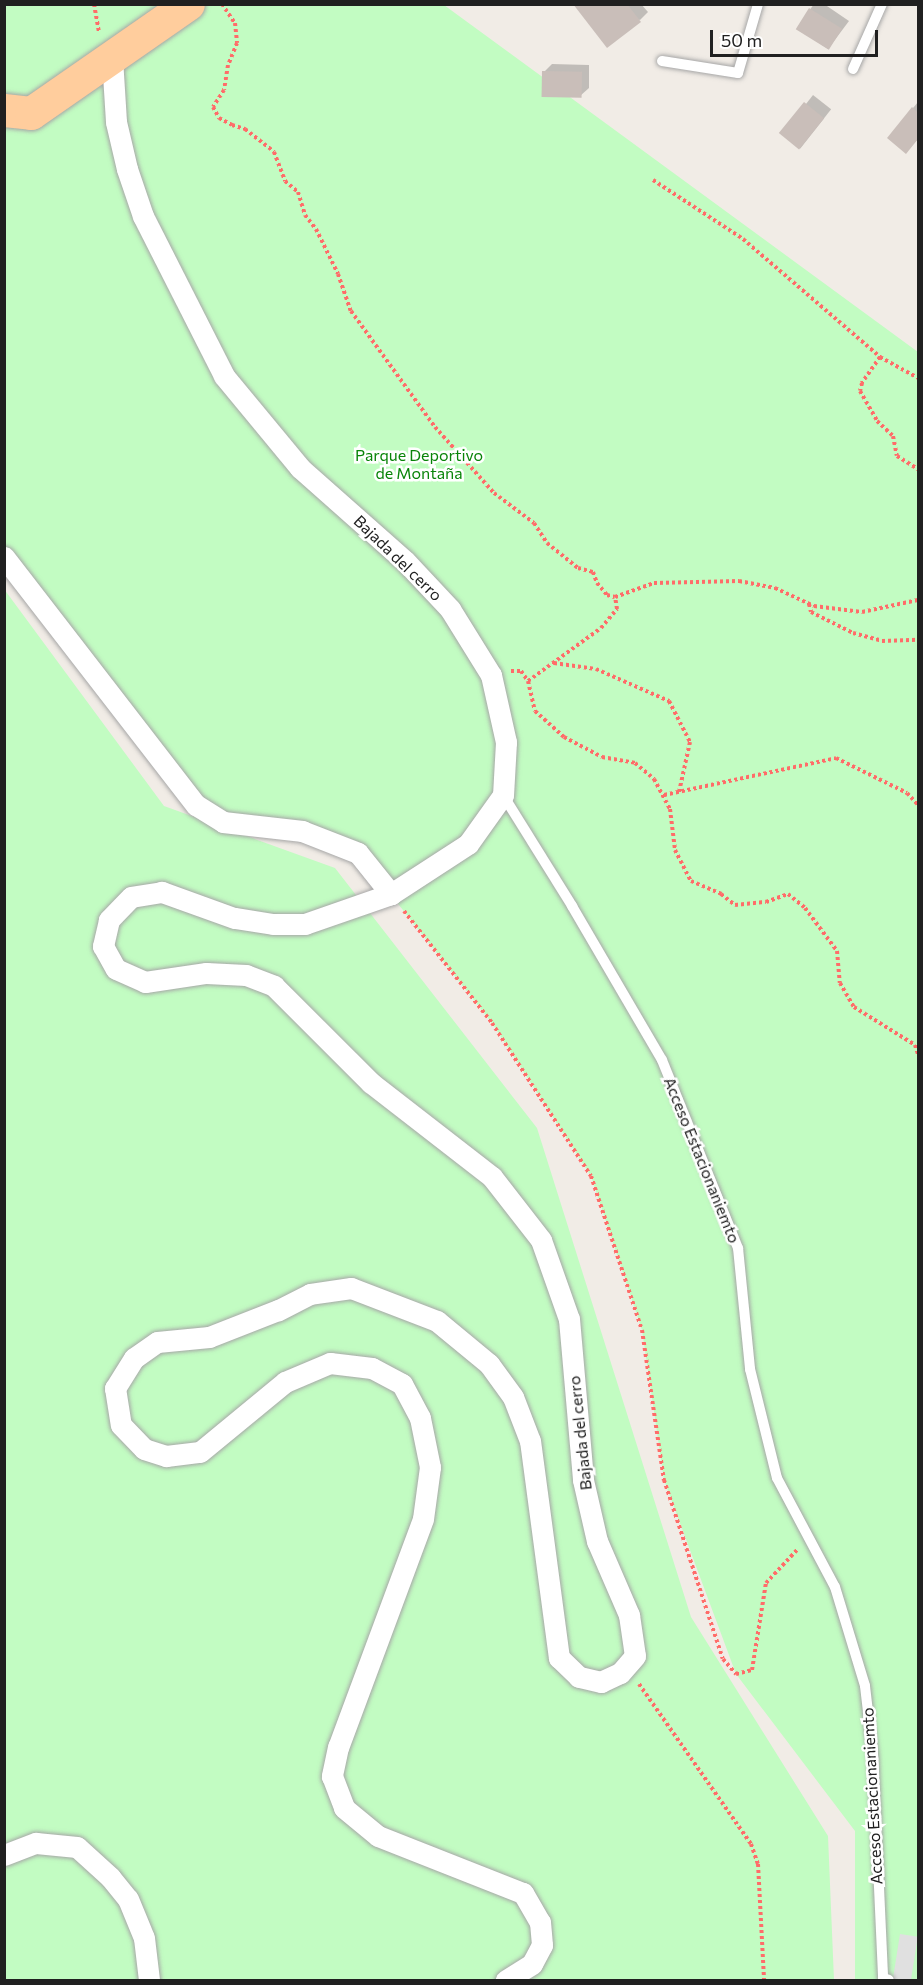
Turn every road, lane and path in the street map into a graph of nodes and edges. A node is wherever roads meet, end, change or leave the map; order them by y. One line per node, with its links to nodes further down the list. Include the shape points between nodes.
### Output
1 (94, 4): 6 (path)
2 (188, 4): 6 (main road)
3 (222, 4): 15 (path, via 235,23 237,43 224,90 213,108 219,118 245,129 274,152 285,181 298,192 305,215 338,274 351,311 435,427 494,493 534,523 547,543 579,568 593,572 607,595)
4 (758, 4): 7 (lane, via 738,73)
5 (882, 4): 8 (lane)
6 (106, 47): 9 (main road); 20 (street, Bajada del cerro, via 116,122 143,216 224,376 300,468 405,561 450,609)
7 (662, 61)
8 (853, 69)
9 (13, 116)
10 (653, 180): 11 (path, via 743,239)
11 (880, 357): 12 (path); 13 (path, via 860,391 878,421 893,436 897,456)
12 (918, 378)
13 (918, 469)
14 (4, 557): 26 (street, via 196,805 223,822 303,831 358,853)
15 (615, 597): 17 (path, via 654,584 739,581 775,588); 19 (path, via 617,609 601,628)
16 (918, 600): 17 (path, via 862,612)
17 (809, 604): 18 (path, via 811,612 853,633 882,640)
18 (918, 640)
19 (554, 663): 21 (path); 22 (path, via 596,669 669,701 690,742)
20 (491, 675): 21 (path, via 515,670 521,671); 23 (street, Bajada del cerro, via 506,742)
21 (528, 681): 24 (path, via 535,711 564,737 602,757 635,763)
22 (679, 792): 24 (path); 25 (path, via 836,758 907,793)
23 (504, 795): 26 (street, Bajada del cerro, via 468,843); 28 (lane, Acceso Estacionaniemto, via 662,1060 738,1248 750,1369 777,1478)
24 (664, 795): 27 (path, via 670,809 675,850 691,881 735,905 766,902 788,894 806,908 837,951 840,983 854,1007 915,1045)
25 (918, 805)
26 (391, 894): 28 (path, via 492,1023 591,1176 642,1330 664,1480 723,1659 736,1674 752,1670 766,1583); 29 (street, Bajada del cerro, via 304,924 234,918 162,892 131,897 109,920 103,946 116,969 145,982 206,973 246,975 274,986 371,1083 492,1177 541,1240 569,1319 583,1480 597,1541 629,1615 635,1656)
27 (918, 1054)
28 (809, 1537): 34 (lane, Acceso Estacionaniemto, via 835,1587 865,1686 873,1755)
29 (626, 1666): 32 (street, via 601,1682 579,1677 559,1658 530,1440 513,1397 489,1364 437,1321 351,1288 310,1294 208,1337 157,1342 134,1358 115,1388 121,1425 144,1449 166,1456 200,1452 285,1382 330,1363 372,1368 402,1384 420,1418 429,1467 423,1519 338,1747 332,1776 344,1808 378,1836 523,1893 540,1923 542,1945 532,1964); 33 (path, via 751,1844 758,1864)
30 (4, 1855): 31 (street, via 36,1843 76,1847 128,1899 144,1938)
31 (149, 1980)
32 (507, 1980)
33 (764, 1980)
34 (885, 1980)

